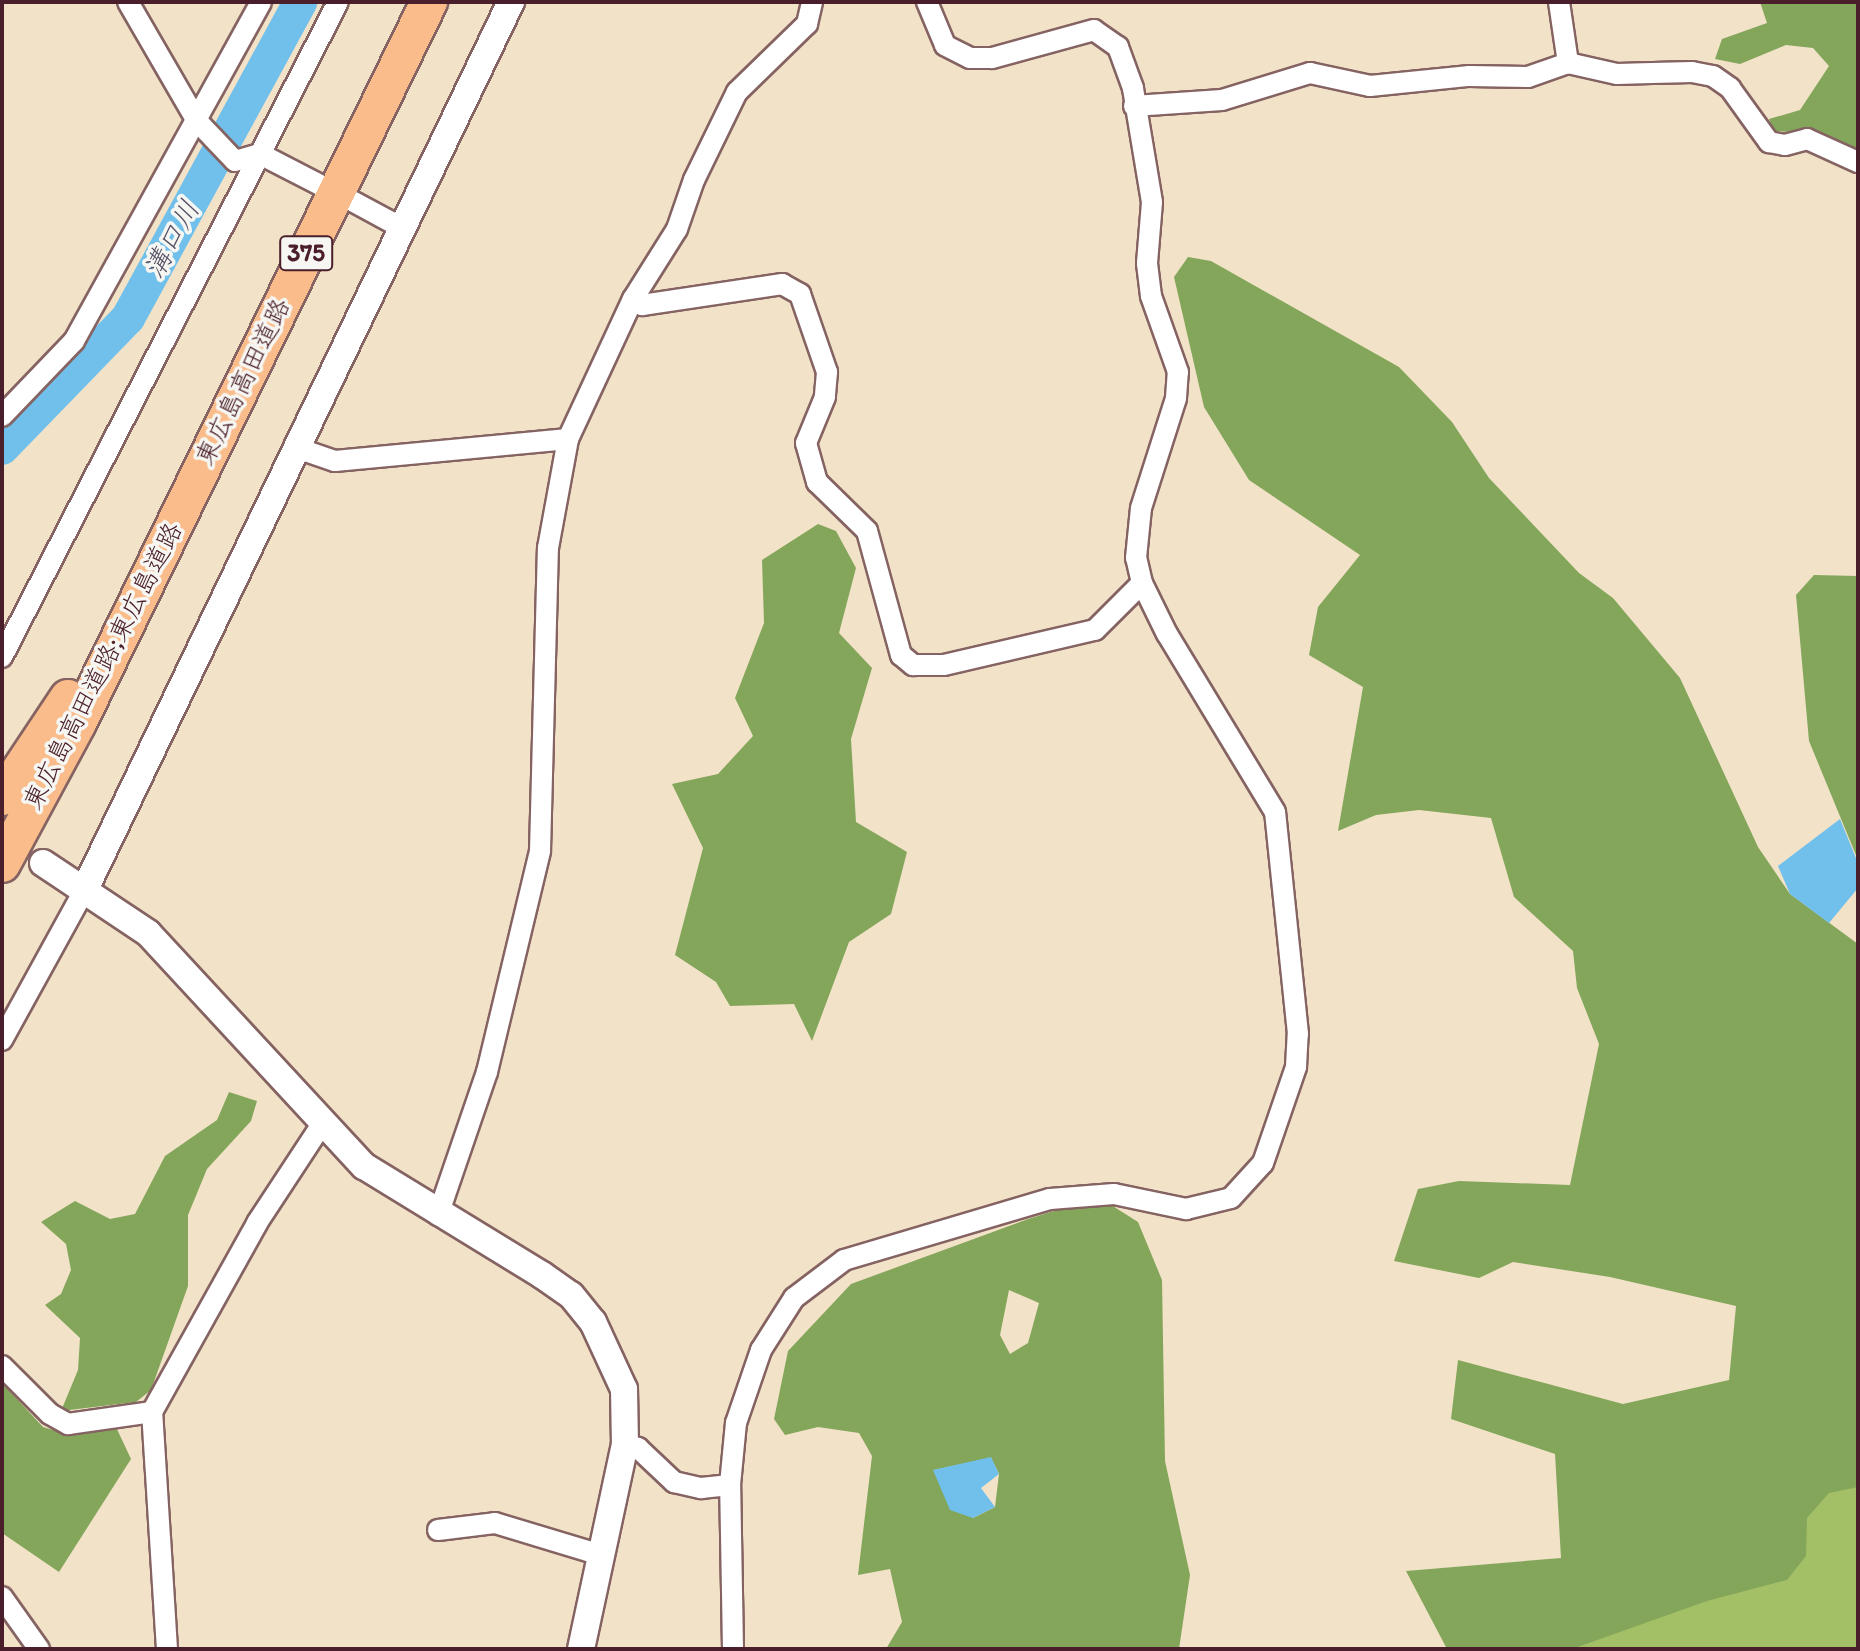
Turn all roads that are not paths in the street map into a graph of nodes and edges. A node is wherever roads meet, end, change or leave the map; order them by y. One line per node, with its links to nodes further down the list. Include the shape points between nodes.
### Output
1 (128, 2): 11 (street)
2 (261, 2): 11 (street)
3 (338, 2): 12 (street)
4 (429, 2): 21 (highway, 東広島高田道路 / 375)
5 (511, 2): 16 (street)
6 (812, 2): 17 (street, via 807,24 737,92 694,180 677,229)
7 (927, 2): 10 (street, via 945,45 970,58 992,58 1076,31 1108,36 1118,47)
8 (1559, 2): 9 (street)
9 (1568, 63): 10 (street, via 1528,77 1370,86 1310,73 1222,100); 13 (street, via 1617,74 1713,76 1730,88 1769,142 1807,139)
10 (1134, 106): 22 (street, via 1152,202 1147,263 1151,296 1178,372 1176,398 1135,536)
11 (197, 121): 12 (street, via 235,161); 18 (street, via 74,341)
12 (260, 154): 14 (street); 24 (street)
13 (1858, 162)
14 (320, 185)
15 (354, 202): 16 (street)
16 (402, 228): 20 (street)
17 (633, 299): 19 (street); 22 (street, via 642,305 782,284 800,294 827,372 825,397 806,443 817,482 867,531 901,655 913,665 944,665 1095,630)
18 (2, 416)
19 (568, 439): 20 (street, via 335,461); 34 (street, via 548,548 540,851 487,1072)
20 (294, 447): 31 (street)
21 (184, 504): 23 (highway, 東広島高田道路;東広島道路 / 375); 25 (highway, 東広島高田道路;東広島道路 / 375)
22 (1142, 583): 38 (street, via 1275,812 1280,831 1298,1034 1296,1067 1277,1136 1250,1183 1210,1205 1186,1209 1114,1194 1050,1199 844,1260 816,1277 775,1325 745,1387)
23 (104, 644): 26 (highway); 27 (highway, 東広島高田道路;東広島道路 / 375)
24 (2, 657)
25 (78, 723): 29 (highway, 東広島高田道路;東広島道路 / 375); 30 (highway)
26 (2, 797)
27 (2, 834)
28 (43, 863): 31 (street)
29 (2, 864)
30 (2, 885)
31 (86, 887): 32 (street); 33 (street, via 189,973)
32 (2, 1040)
33 (322, 1124): 34 (street, via 364,1166); 36 (street, via 257,1223)
34 (438, 1215): 37 (street, via 571,1295 593,1322 624,1389)
35 (2, 1366): 36 (street, via 50,1414 68,1424)
36 (152, 1412): 43 (street)
37 (625, 1444): 38 (street, via 638,1448 674,1482 701,1488); 40 (street)
38 (730, 1485): 45 (street)
39 (438, 1530): 40 (street, via 495,1523)
40 (601, 1555): 44 (street)
41 (2, 1597): 42 (street)
42 (39, 1649)
43 (167, 1649)
44 (581, 1649)
45 (733, 1649)

